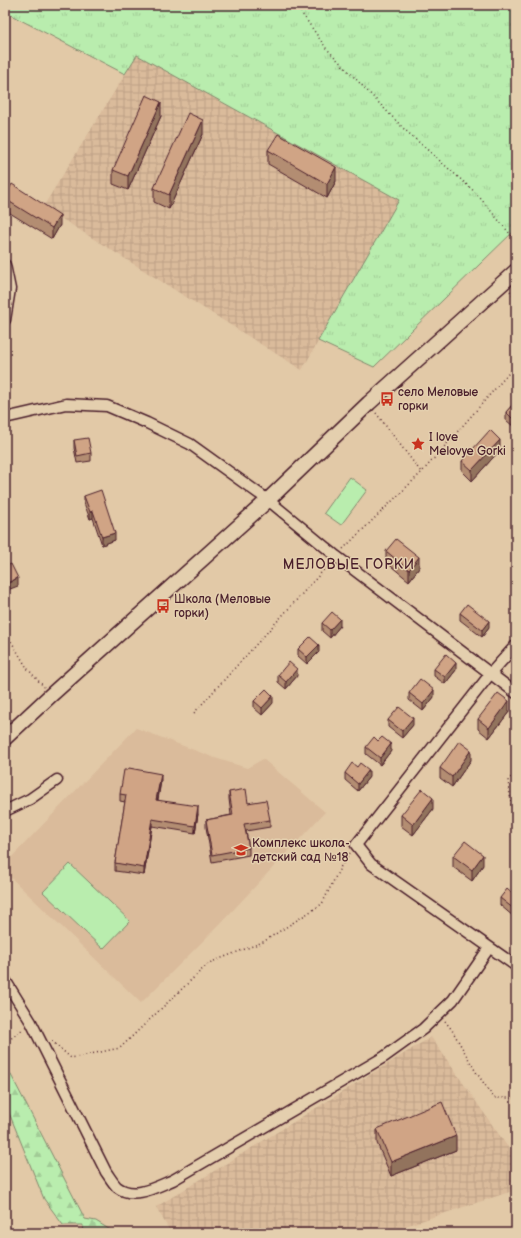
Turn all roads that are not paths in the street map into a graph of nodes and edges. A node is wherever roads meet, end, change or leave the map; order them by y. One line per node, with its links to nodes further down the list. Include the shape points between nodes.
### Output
1 (5, 265): 3 (street, via 10,289)
2 (516, 271): 5 (street, via 369,403)
3 (5, 320)
4 (5, 418): 5 (street, via 66,404 107,406 190,444)
5 (268, 500): 7 (street, via 336,556); 9 (street)
6 (516, 645): 7 (street)
7 (491, 673): 8 (street); 12 (street, via 356,845 371,864)
8 (516, 693)
9 (5, 738)
10 (57, 780): 11 (street, via 30,799)
11 (5, 810)
12 (489, 948): 13 (street); 14 (street, via 453,1000 423,1029 384,1057 173,1180 149,1190 129,1193 117,1186 106,1172 31,1022)
13 (516, 966)
14 (5, 980)

